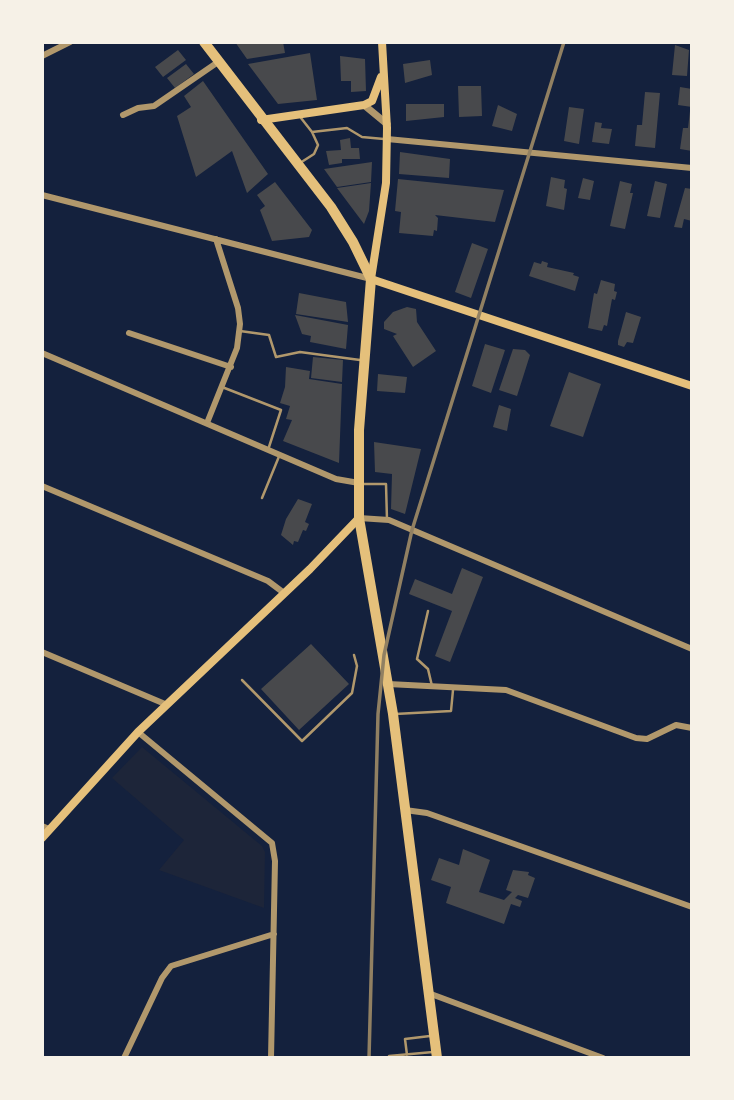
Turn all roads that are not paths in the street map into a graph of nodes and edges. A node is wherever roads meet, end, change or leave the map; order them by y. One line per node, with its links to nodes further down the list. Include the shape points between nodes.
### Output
1 (69, 42): 4 (street)
2 (204, 42): 5 (highway)
3 (382, 42): 6 (main road)
4 (42, 56)
5 (218, 62): 9 (street, via 155,106 138,107); 10 (highway)
6 (383, 67): 7 (main road, via 378,90); 11 (main road)
7 (364, 106): 8 (main road); 11 (street)
8 (298, 114): 10 (main road); 12 (lane)
9 (123, 115)
10 (261, 120): 14 (highway)
11 (387, 125): 13 (main road)
12 (312, 132): 13 (lane, via 347,128 362,137); 14 (lane, via 318,145)
13 (387, 139): 15 (street); 18 (main road, via 384,211)
14 (298, 165): 18 (highway, via 351,238)
15 (692, 169)
16 (42, 195): 17 (street)
17 (216, 239): 18 (street); 19 (street, via 239,308)
18 (371, 279): 22 (highway); 24 (main road)
19 (239, 330): 22 (lane, via 268,335 276,357 299,352); 23 (street)
20 (130, 333): 23 (street)
21 (42, 353): 26 (street)
22 (364, 361): 29 (highway)
23 (231, 367): 25 (street)
24 (692, 386)
25 (222, 387): 26 (street); 27 (lane, via 281,410)
26 (207, 423): 27 (street)
27 (268, 450): 28 (street)
28 (279, 454): 29 (street, via 340,481); 31 (lane)
29 (359, 484): 32 (highway); 33 (lane, via 386,484)
30 (42, 486): 34 (street, via 268,581)
31 (262, 498)
32 (359, 518): 33 (street); 34 (main road); 40 (highway)
33 (387, 520): 36 (street)
34 (284, 593): 43 (main road)
35 (428, 611): 41 (lane, via 417,659 428,669)
36 (692, 649)
37 (42, 652): 43 (street)
38 (354, 655): 39 (lane, via 357,666 352,693 302,741)
39 (242, 680)
40 (388, 684): 41 (street); 44 (highway)
41 (432, 686): 42 (street)
42 (454, 686): 44 (lane, via 451,711); 45 (street, via 506,690 636,738 646,739 676,725)
43 (165, 704): 46 (main road)
44 (393, 714): 47 (highway)
45 (692, 727)
46 (138, 732): 48 (main road); 51 (street, via 272,843)
47 (405, 810): 50 (street, via 427,813); 52 (highway)
48 (46, 827): 49 (main road)
49 (42, 838)
50 (692, 907)
51 (274, 934): 57 (street, via 171,966); 58 (street)
52 (430, 994): 53 (highway); 59 (street)
53 (435, 1035): 54 (lane, via 405,1039); 55 (highway)
54 (407, 1055): 55 (lane); 56 (lane)
55 (437, 1055)
56 (389, 1056)
57 (124, 1058)
58 (271, 1058)
59 (603, 1058)

